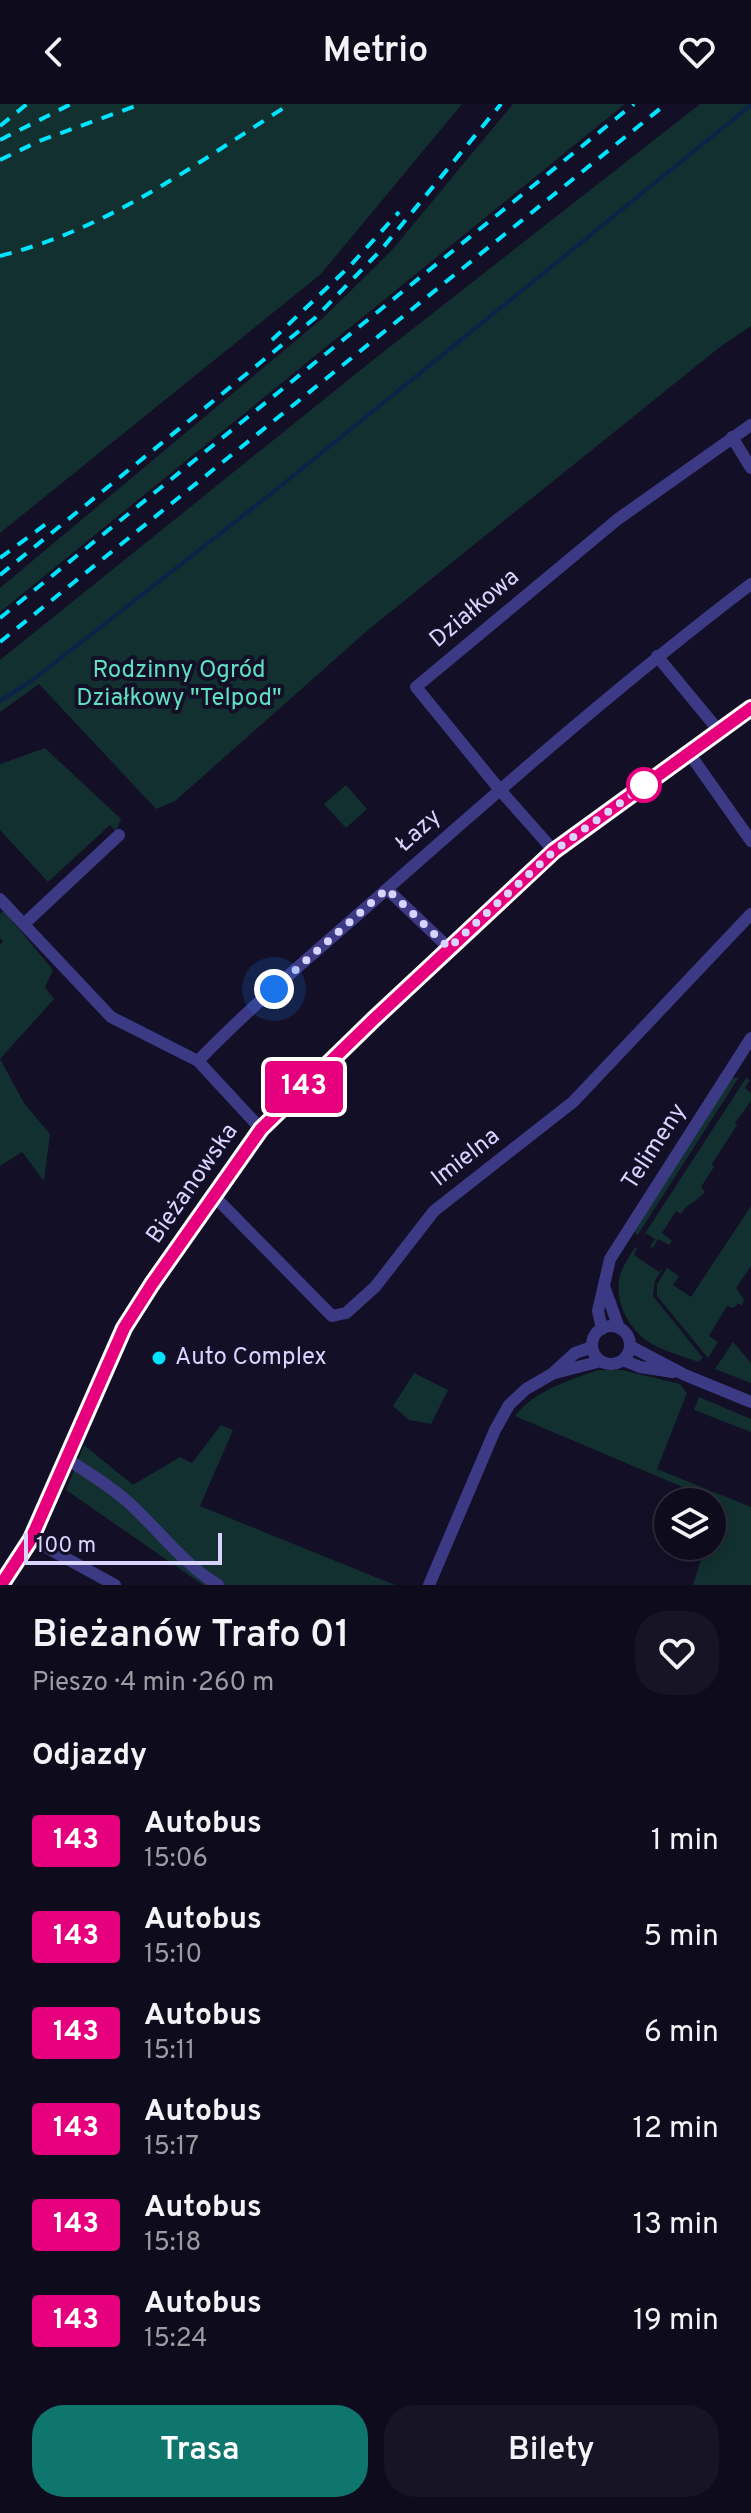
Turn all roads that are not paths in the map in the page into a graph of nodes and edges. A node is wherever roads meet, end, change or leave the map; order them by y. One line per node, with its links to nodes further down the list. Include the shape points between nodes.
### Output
1 (751, 425): 2 (street, Działkowa)
2 (732, 437): 3 (street); 9 (street, Działkowa, via 618,519 416,687)
3 (751, 468)
4 (751, 584): 5 (street, Łazy)
5 (657, 656): 7 (street); 9 (street, Łazy)
6 (751, 708): 7 (street, Bieżanowska)
7 (719, 731): 8 (street, Bieżanowska)
8 (689, 753): 11 (street); 12 (street, Bieżanowska)
9 (500, 790): 12 (street, Działkowa); 13 (street, Łazy)
10 (119, 835): 16 (street)
11 (751, 841)
12 (554, 851): 17 (street, Bieżanowska)
13 (387, 889): 17 (street); 19 (street, Łazy)
14 (0, 899): 16 (street)
15 (751, 914): 21 (street, Imielna, via 573,1102 434,1211 375,1287 346,1313 332,1316)
16 (24, 924): 19 (street, via 111,1017)
17 (449, 948): 20 (street, Bieżanowska)
18 (751, 1038): 22 (street, Telimeny, via 610,1259)
19 (198, 1061): 20 (street)
20 (261, 1129): 21 (street, Bieżanowska)
21 (213, 1195): 32 (street, Bieżanowska, via 124,1328)
22 (603, 1283): 23 (street); 24 (street, Telimeny, via 598,1311)
23 (619, 1328): 24 (street); 25 (street)
24 (602, 1329): 26 (street)
25 (630, 1346): 27 (street); 29 (street)
26 (592, 1347): 28 (street); 30 (street, via 575,1353)
27 (623, 1360): 28 (street); 29 (street)
28 (601, 1361): 30 (street)
29 (680, 1373): 31 (street)
30 (552, 1374): 37 (street, via 509,1405)
31 (751, 1402)
32 (67, 1459): 33 (street, Bieżanowska); 36 (street, via 108,1485 196,1572)
33 (31, 1539): 34 (street, Bieżanowska); 35 (street)
34 (1, 1585)
35 (115, 1585)
36 (218, 1585)
37 (429, 1585)

